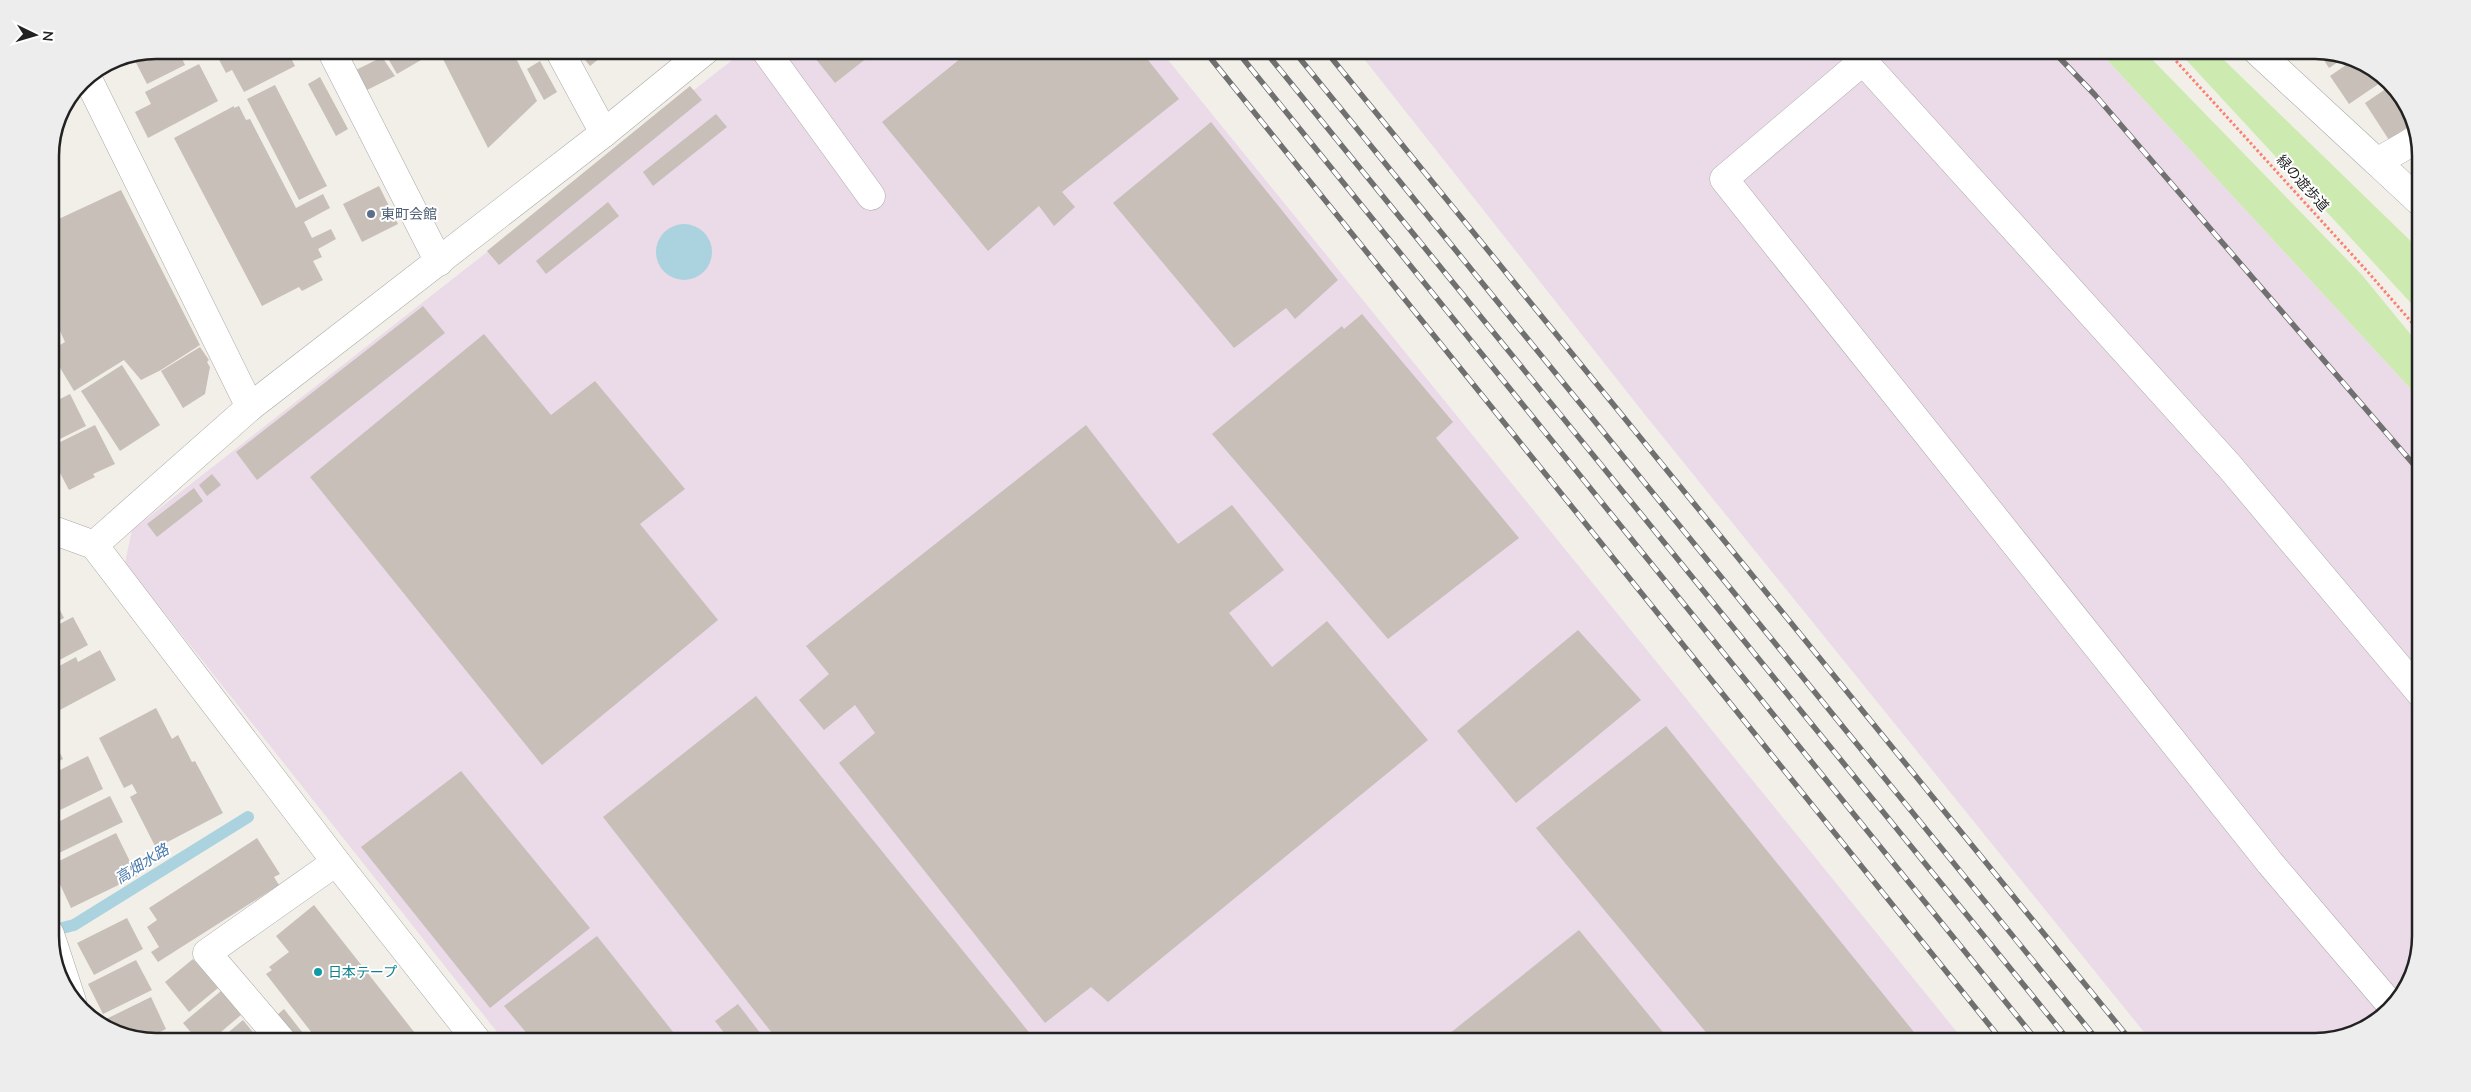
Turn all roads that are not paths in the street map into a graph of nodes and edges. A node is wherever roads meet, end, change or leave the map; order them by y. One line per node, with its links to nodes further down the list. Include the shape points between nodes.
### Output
1 (336, 59): 12 (street)
2 (564, 59): 7 (street)
3 (695, 59): 7 (street)
4 (771, 59): 11 (street)
5 (2266, 59): 9 (street)
6 (91, 84): 13 (street)
7 (604, 134): 12 (street)
8 (2411, 143): 9 (street)
9 (2377, 162): 10 (street)
10 (2412, 195)
11 (870, 196)
12 (439, 262): 13 (street)
13 (250, 407): 15 (street)
14 (59, 532): 15 (street)
15 (94, 545): 17 (street)
16 (2412, 683): 18 (street, via 2230,467 1863,61 1724,179 2270,863)
17 (336, 862): 19 (street, via 207,953); 20 (street)
18 (2387, 1001)
19 (275, 1033)
20 (471, 1033)

